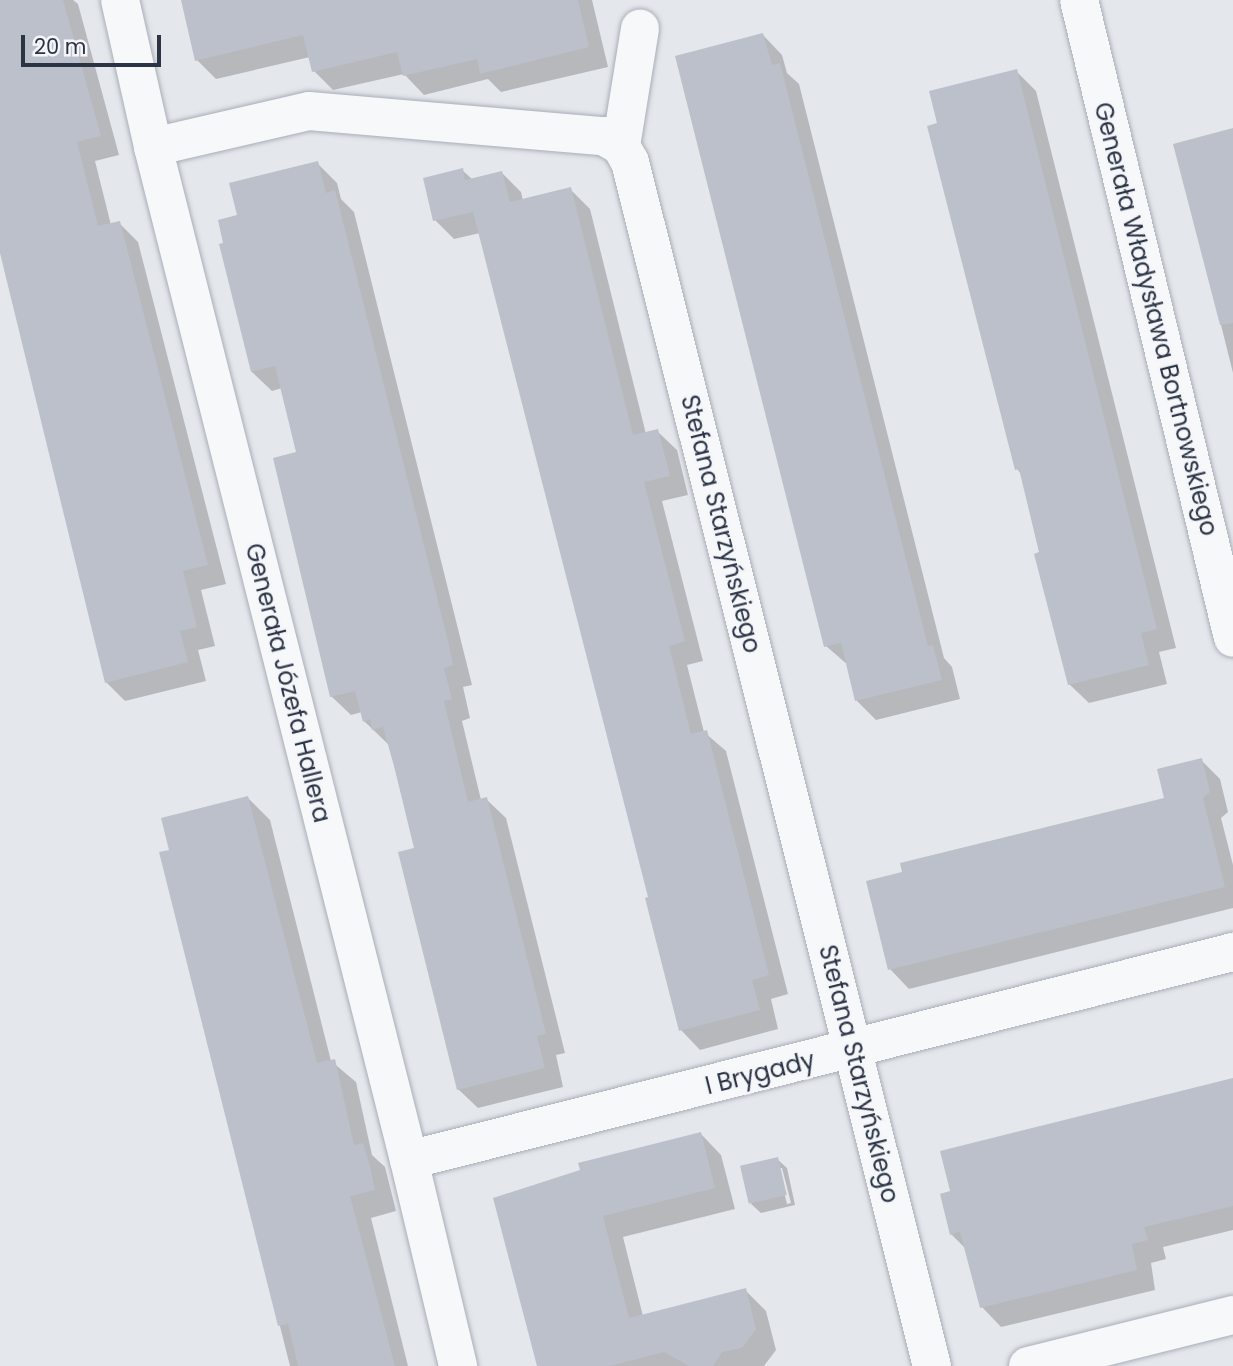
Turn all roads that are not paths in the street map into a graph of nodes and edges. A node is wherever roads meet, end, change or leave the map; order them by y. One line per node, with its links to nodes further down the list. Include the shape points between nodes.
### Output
1 (120, 0): 5 (street, Generała Józefa Hallera)
2 (1079, 0): 6 (street, Generała Władysława Bortnowskiego)
3 (640, 29): 4 (street)
4 (621, 146): 5 (street, via 603,136 309,111); 8 (street, Stefana Starzyńskiego, via 633,176)
5 (153, 147): 9 (street, Generała Józefa Hallera)
6 (1233, 638)
7 (1233, 952): 8 (street, I Brygady)
8 (853, 1050): 9 (street, I Brygady); 12 (street, Stefana Starzyńskiego)
9 (409, 1160): 11 (street, Generała Józefa Hallera)
10 (1233, 1315): 13 (street)
11 (457, 1366)
12 (932, 1366)
13 (1028, 1366)

